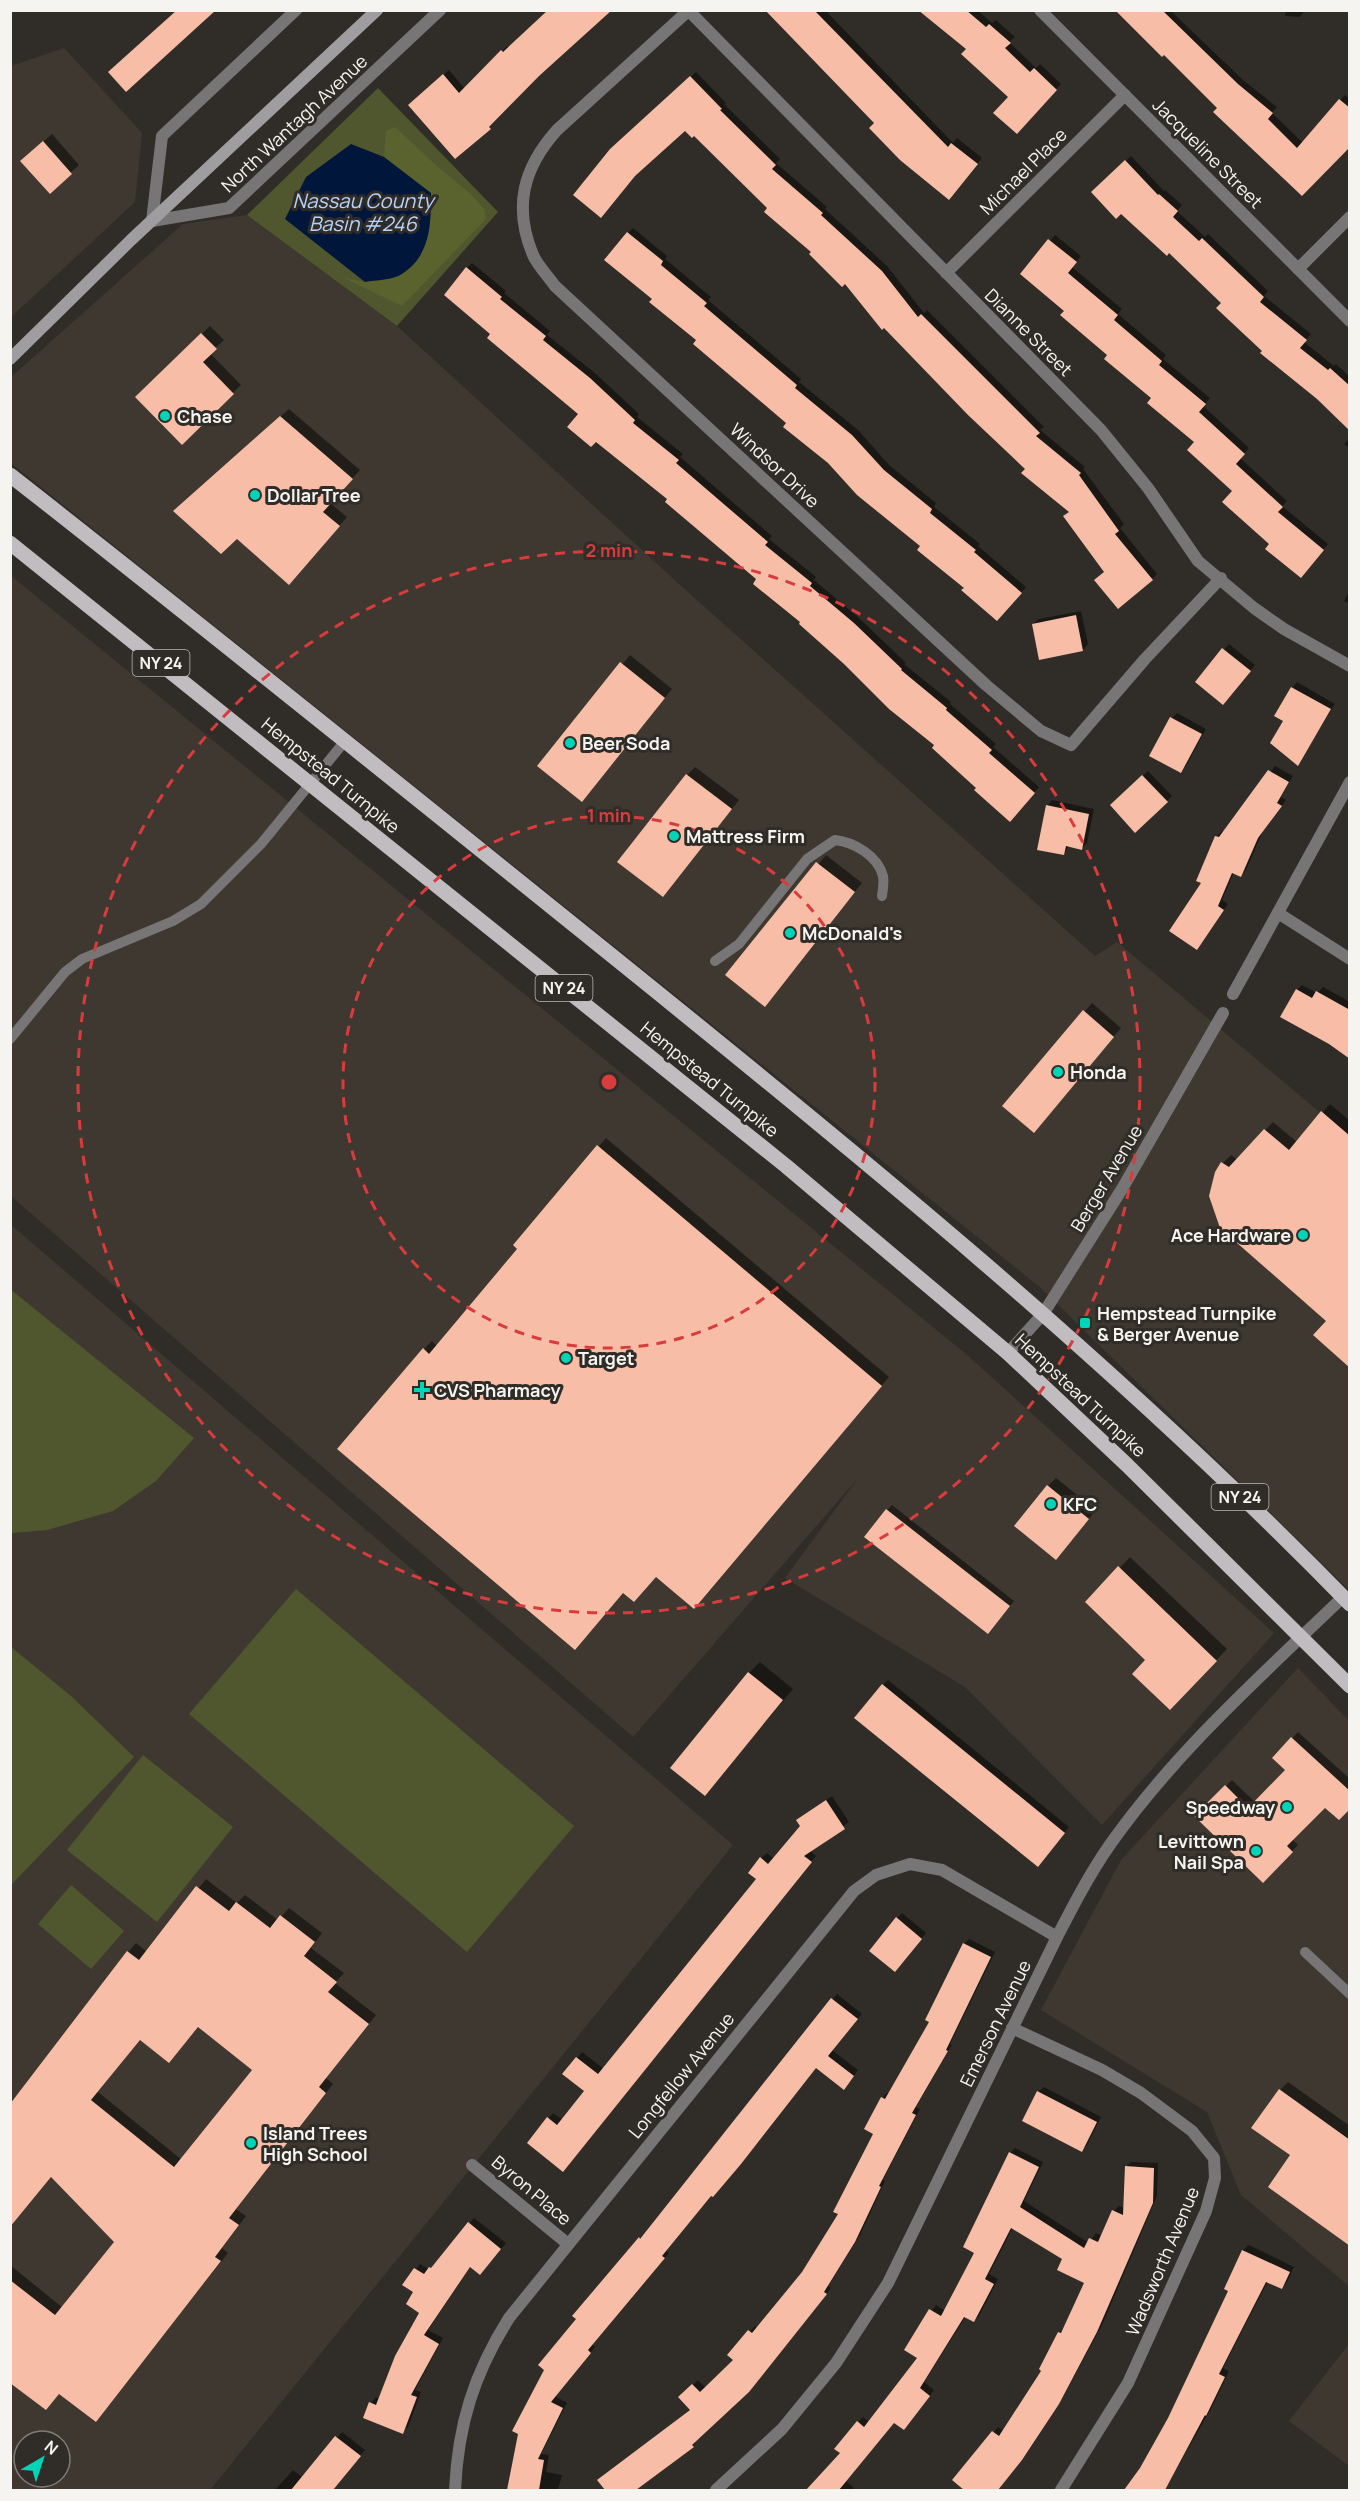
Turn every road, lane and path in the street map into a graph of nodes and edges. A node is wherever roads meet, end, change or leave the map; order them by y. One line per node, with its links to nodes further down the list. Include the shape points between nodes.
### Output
1 (296, 10): 8 (street, via 162,136)
2 (377, 10): 8 (main road, North Wantagh Avenue)
3 (440, 10): 8 (street, North Wantagh Avenue, via 229,208)
4 (1040, 10): 6 (street, Jacqueline Street)
5 (688, 11): 10 (street, Dianne Street); 15 (street, Windsor Drive, via 540,148 523,193 523,225 534,257 555,286 986,685 1041,731 1071,745)
6 (1125, 95): 9 (street, Jacqueline Street); 10 (street, Michael Place)
7 (1350, 217): 9 (street)
8 (152, 221): 12 (main road, North Wantagh Avenue)
9 (1298, 269): 11 (street, Jacqueline Street)
10 (946, 273): 15 (street, Dianne Street, via 1101,430 1148,488 1198,561)
11 (1350, 321)
12 (10, 359)
13 (10, 475): 17 (main road, Hempstead Turnpike / NY 24)
14 (10, 543): 19 (main road, Hempstead Turnpike / NY 24)
15 (1221, 578): 16 (street, Dianne Street, via 1284,629)
16 (1350, 666)
17 (345, 741): 19 (lane); 27 (main road, Hempstead Turnpike / NY 24, via 791,1099)
18 (1350, 782): 21 (street)
19 (311, 784): 26 (lane, via 261,844 201,904 173,921 82,959 65,972); 28 (main road, Hempstead Turnpike / NY 24, via 794,1172)
20 (882, 896): 23 (lane, via 883,876 875,861 848,841 835,840 807,859 739,944)
21 (1278, 913): 22 (street); 24 (street)
22 (1350, 959)
23 (715, 961)
24 (1233, 994)
25 (1222, 1013): 27 (street, Berger Avenue, via 1127,1180)
26 (10, 1039)
27 (1043, 1314): 28 (street, Berger Avenue); 29 (main road, Hempstead Turnpike / NY 24, via 1152,1412)
28 (1008, 1353): 30 (main road, Hempstead Turnpike / NY 24)
29 (1346, 1601): 30 (street, Emerson Avenue)
30 (1301, 1637): 31 (main road, Hempstead Turnpike / NY 24); 32 (street, Emerson Avenue, via 1219,1715 1148,1797 1108,1848)
31 (1350, 1686)
32 (1057, 1937): 35 (street, Emerson Avenue); 37 (street, Longfellow Avenue, via 942,1870 910,1864 876,1875 842,1905)
33 (1305, 1952): 34 (lane)
34 (1350, 1994)
35 (1012, 2028): 39 (street, Emerson Avenue, via 888,2283 836,2363 782,2429); 40 (street, Wadsworth Avenue, via 1141,2093 1192,2131 1214,2158 1215,2178 1206,2211 1128,2383)
36 (472, 2165): 37 (street, Byron Place)
37 (568, 2244): 38 (street, Longfellow Avenue, via 509,2318 476,2380 463,2421)
38 (455, 2490)
39 (716, 2490)
40 (1061, 2490)

